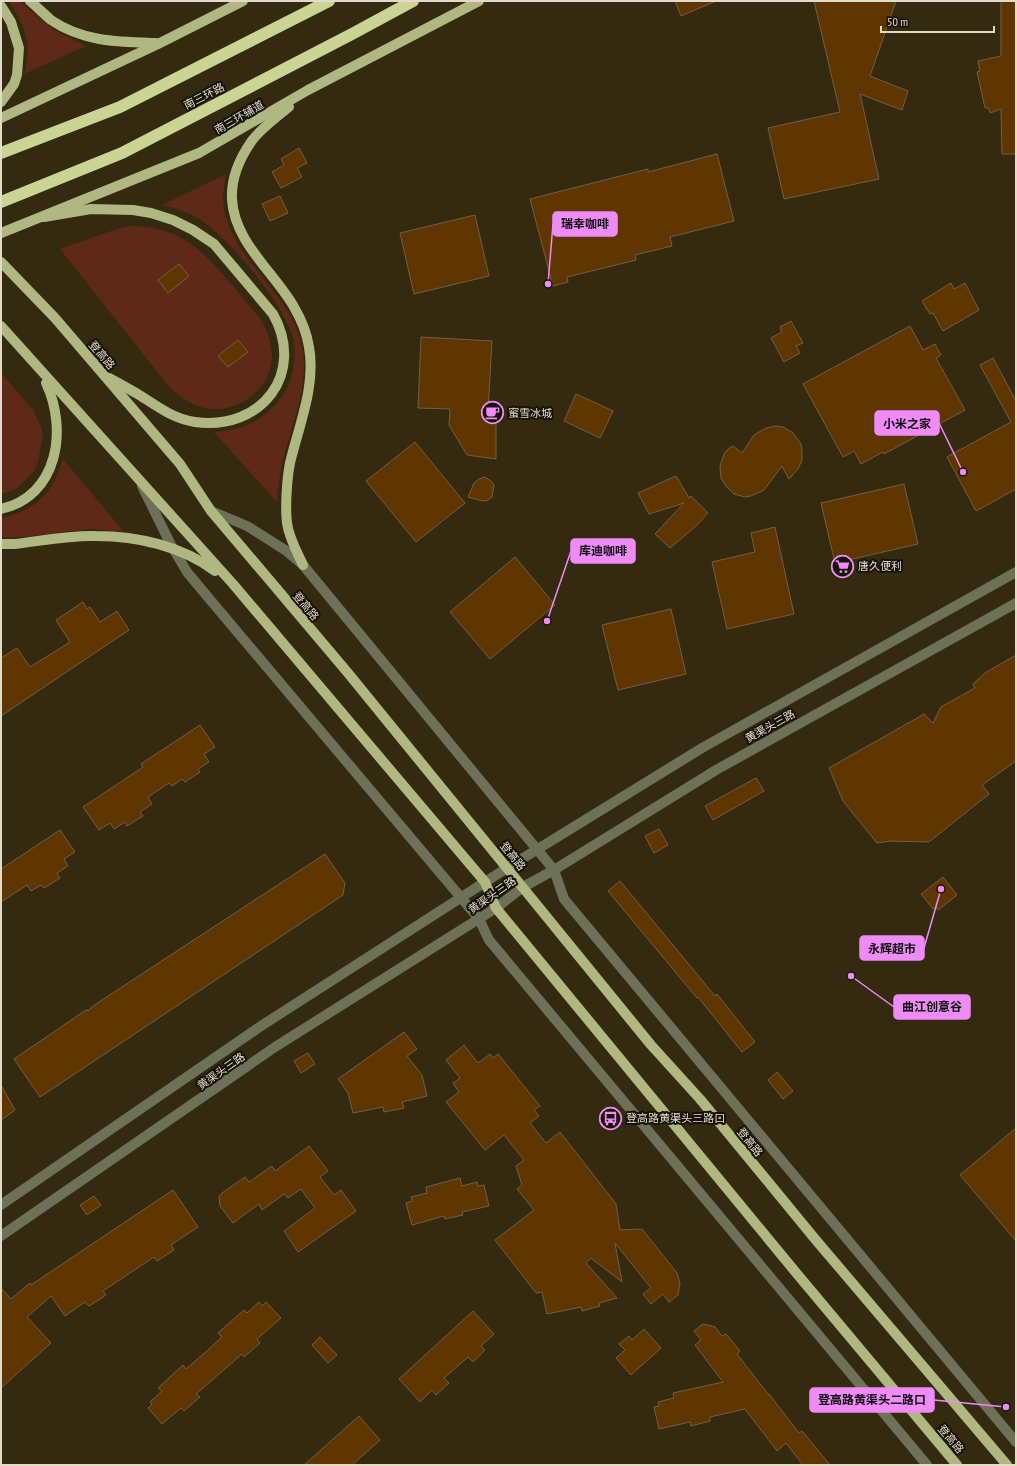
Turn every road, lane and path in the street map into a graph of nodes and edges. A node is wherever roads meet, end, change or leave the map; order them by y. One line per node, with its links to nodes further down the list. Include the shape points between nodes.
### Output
1 (30, 1): 7 (main road, via 64,28 84,36 109,42)
2 (243, 1): 7 (main road)
3 (329, 1): 11 (highway, via 120,107)
4 (413, 1): 12 (highway, 南三环路, via 122,153)
5 (479, 1): 8 (main road, 南三环辅道)
6 (1, 6): 9 (main road, via 11,22 19,48 17,75 14,84)
7 (158, 44): 10 (main road)
8 (308, 90): 13 (main road, 南三环辅道, via 199,154); 24 (main road, via 252,141 234,179 232,198 235,218 242,234 294,307 303,325 309,347 311,383 290,465 287,492 287,523 292,542)
9 (1, 102)
10 (1, 118)
11 (1, 153)
12 (1, 202)
13 (44, 217): 14 (main road, 南三环辅道); 18 (main road, via 91,209 133,210 173,220 214,244 273,314 280,326 284,356 282,372 276,387 267,401 236,420 196,422 181,418 162,410)
14 (1, 234)
15 (1, 262): 18 (main road, 登高路, via 55,318)
16 (1, 326): 17 (main road, 登高路)
17 (41, 372): 19 (main road, 登高路); 20 (main road, via 55,411 57,430 53,459 45,480 28,498)
18 (102, 373): 21 (main road, 登高路, via 180,464)
19 (140, 483): 23 (street); 26 (main road, 登高路)
20 (1, 509)
21 (212, 511): 24 (street, via 247,526 285,550); 29 (main road, 登高路)
22 (1, 544): 23 (main road, via 95,536 138,540)
23 (173, 549): 26 (main road, via 207,564); 33 (street, via 187,572)
24 (303, 565): 28 (street)
25 (1016, 572): 28 (street, 黄渠头三路, via 702,748)
26 (233, 584): 31 (main road, 登高路)
27 (1016, 602): 30 (street, 黄渠头三路, via 716,770)
28 (537, 850): 29 (street, 黄渠头三路); 30 (street)
29 (507, 868): 31 (street, 黄渠头三路); 32 (main road, 登高路)
30 (554, 870): 32 (street, 黄渠头三路); 38 (street, via 564,899)
31 (485, 882): 33 (street, 黄渠头三路); 34 (main road, 登高路)
32 (523, 887): 34 (street, 黄渠头三路); 41 (main road, 登高路, via 651,1045 700,1099)
33 (461, 897): 35 (street); 36 (street, 黄渠头三路, via 261,1026)
34 (496, 908): 35 (street, 黄渠头三路); 40 (main road, 登高路)
35 (479, 919): 37 (street, 黄渠头三路, via 275,1047); 39 (street, via 489,940)
36 (1, 1204)
37 (1, 1236)
38 (1016, 1442)
39 (927, 1465)
40 (957, 1465)
41 (1007, 1465)

